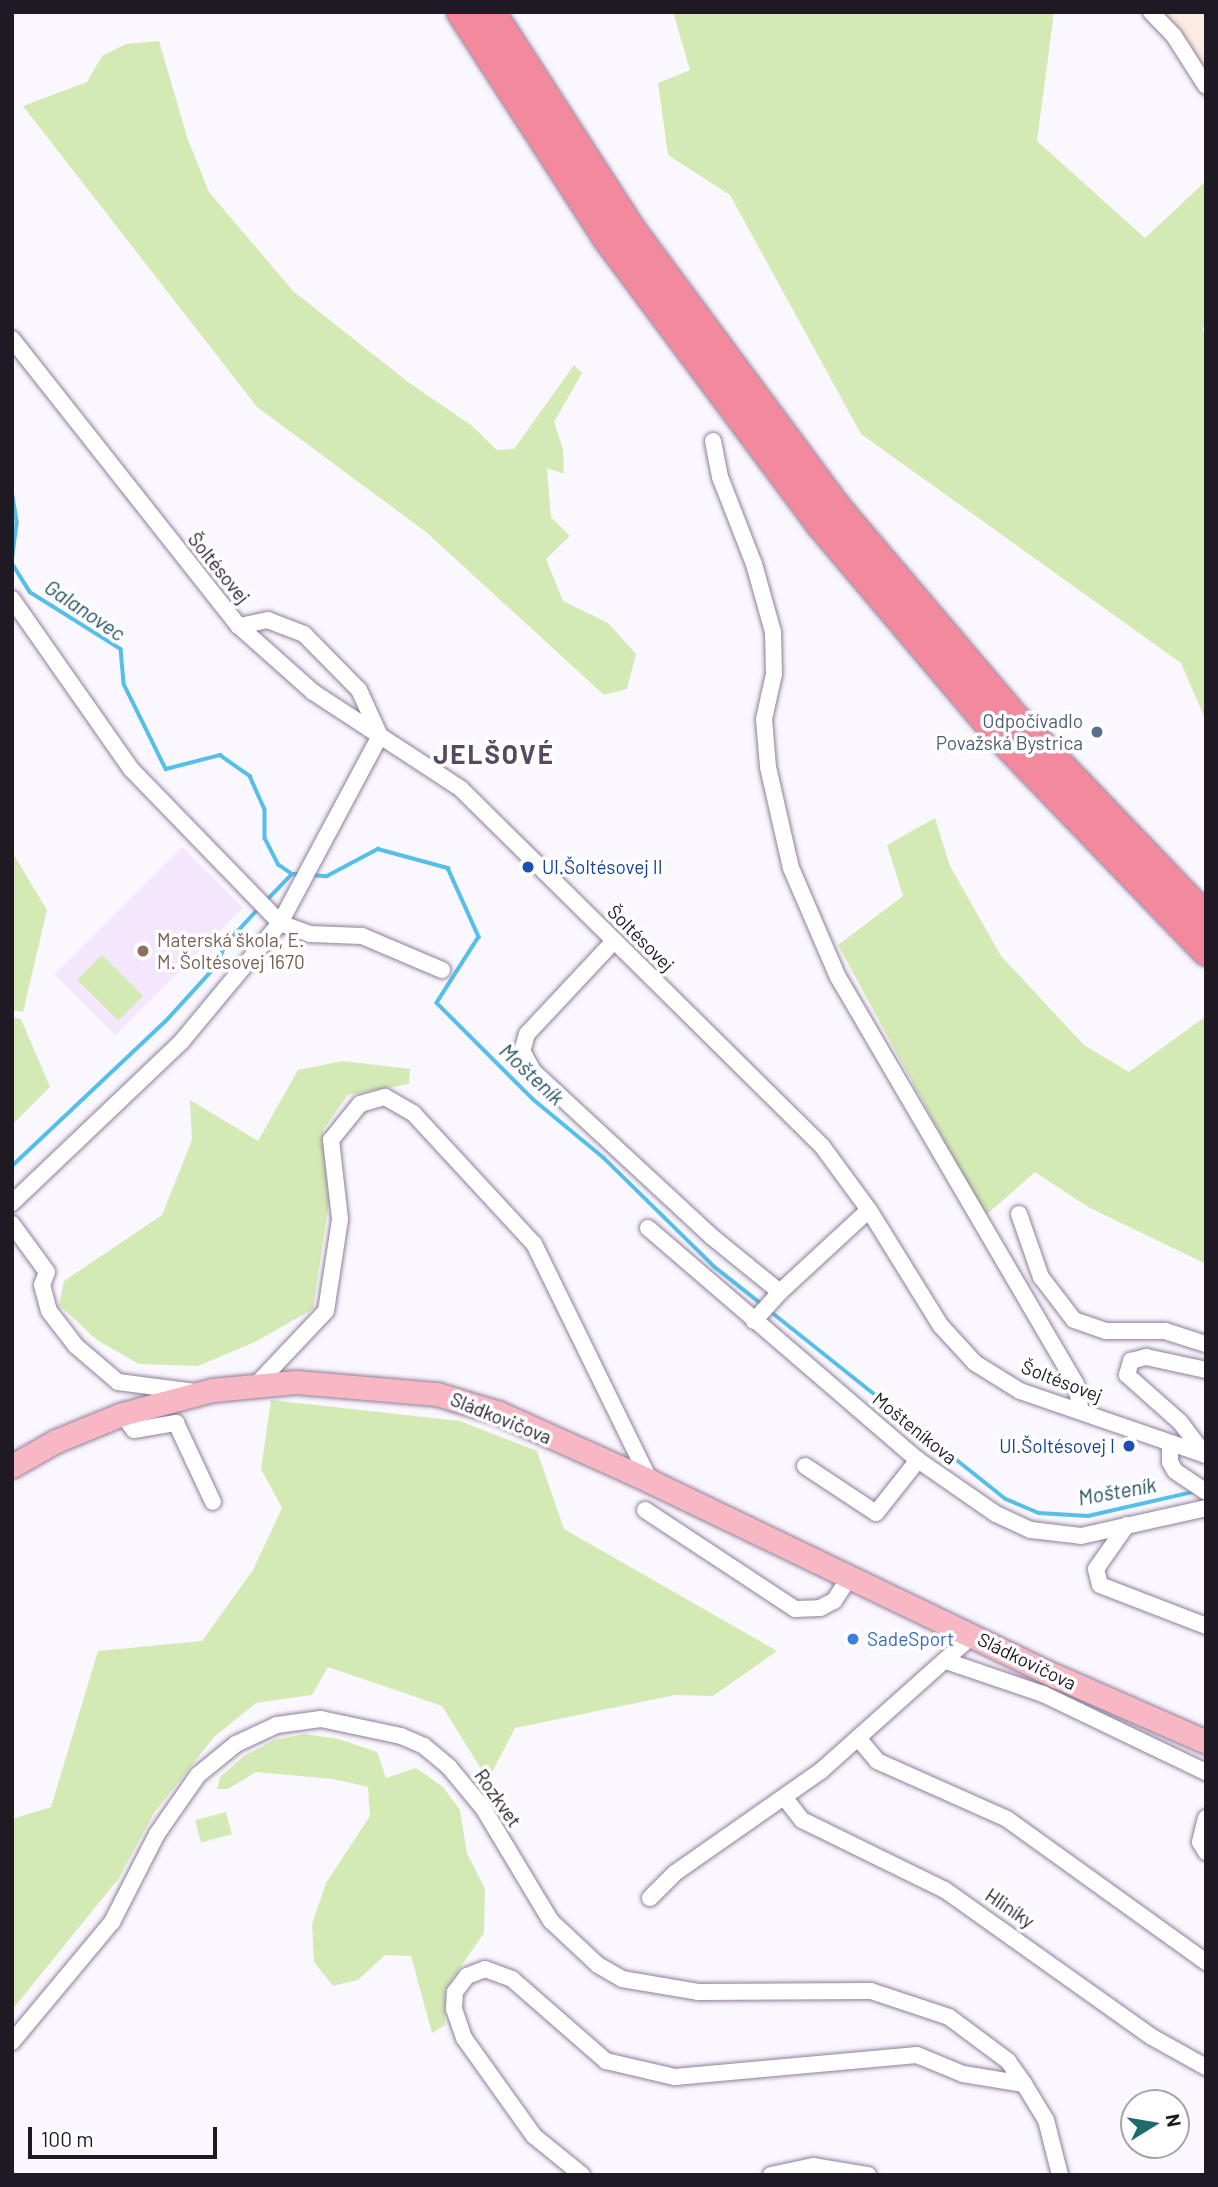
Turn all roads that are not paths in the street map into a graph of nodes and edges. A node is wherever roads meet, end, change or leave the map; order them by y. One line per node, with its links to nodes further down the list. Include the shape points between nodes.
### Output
1 (461, 12): 13 (highway, via 638,281 820,524 1001,738)
2 (491, 12): 10 (highway, via 644,249 838,509 1018,721)
3 (1151, 12): 4 (street, via 1174,36)
4 (1206, 86)
5 (12, 339): 8 (street, Šoltésovej)
6 (713, 441): 25 (street, via 720,477 754,564 773,632 774,674 764,719 768,767 790,868 838,977 1076,1384)
7 (12, 599): 11 (street, via 131,769)
8 (239, 626): 9 (street, Šoltésovej, via 306,687); 9 (street, via 268,620 304,634 359,690)
9 (380, 736): 11 (street); 12 (street, Šoltésovej, via 461,789)
10 (1206, 918)
11 (280, 923): 14 (street, via 310,934 362,936); 15 (street, via 182,1041)
12 (614, 941): 16 (street, Šoltésovej, via 822,1146); 20 (street, Mošteníkova, via 527,1034 522,1051 543,1080 711,1236)
13 (1206, 951)
14 (442, 970)
15 (12, 1203)
16 (869, 1210): 20 (street); 25 (street, Šoltésovej, via 940,1326 975,1363 1020,1391)
17 (1019, 1214): 21 (street, via 1041,1277 1074,1320 1106,1331 1165,1332)
18 (12, 1224): 24 (street, via 47,1272 42,1284 49,1311 76,1346 118,1382)
19 (648, 1228): 20 (street, Mošteníkova)
20 (767, 1307): 29 (street, Mošteníkova)
21 (1206, 1344)
22 (1206, 1370): 28 (street, via 1146,1357 1131,1361 1127,1376 1180,1422)
23 (257, 1384): 24 (main road, Sládkovičova); 32 (main road, Sládkovičova, via 327,1383 438,1394 499,1413); 32 (street, via 326,1311 340,1219 331,1140 360,1104 384,1097 413,1113 534,1244)
24 (199, 1393): 26 (main road, Sládkovičova)
25 (1081, 1411): 27 (street, Šoltésovej)
26 (122, 1414): 30 (main road, Sládkovičova, via 56,1441); 34 (street, via 134,1430 176,1423)
27 (1170, 1443): 28 (street, Šoltésovej); 33 (street, via 1170,1462)
28 (1206, 1455)
29 (918, 1460): 31 (street, via 876,1513); 37 (street, Mošteníkova, via 996,1514 1031,1530 1081,1536)
30 (12, 1466)
31 (805, 1466)
32 (650, 1481): 38 (main road, Sládkovičova)
33 (1201, 1489)
34 (212, 1502)
35 (1206, 1508): 37 (street, Mošteníkova)
36 (645, 1510): 38 (street, via 796,1609 820,1608 834,1601)
37 (1127, 1525): 39 (street, via 1096,1569 1100,1585)
38 (849, 1578): 40 (main road, Sládkovičova)
39 (1206, 1626)
40 (973, 1635): 41 (street); 43 (main road, Sládkovičova)
41 (946, 1661): 42 (street); 44 (street, Sládkovičova, via 1043,1694)
42 (858, 1738): 45 (street); 49 (street, via 877,1761 1007,1819)
43 (1206, 1742)
44 (1206, 1772)
45 (784, 1797): 48 (street, via 675,1873); 51 (street, Hliníky, via 802,1820 944,1890 1152,2037)
46 (1206, 1818): 47 (street, via 1200,1842)
47 (1206, 1852)
48 (650, 1898)
49 (1206, 1962)
50 (12, 2042): 52 (street, Rozkvet, via 112,1922 157,1834 198,1775 236,1744 276,1725 321,1719 401,1737 424,1746 449,1767 483,1808 551,1921 598,1965 622,1979 698,1992 861,1990 905,1999 949,2017 981,2038)
51 (1206, 2067)
52 (1024, 2084): 53 (street, via 962,2074 917,2055 675,2077 606,2061 512,1979 485,1969 467,1976 455,1992 454,2009 464,2038 534,2136); 56 (street, Rozkvet, via 1045,2120)
53 (582, 2175)
54 (771, 2175): 55 (street, via 813,2166)
55 (868, 2175)
56 (1060, 2175)

